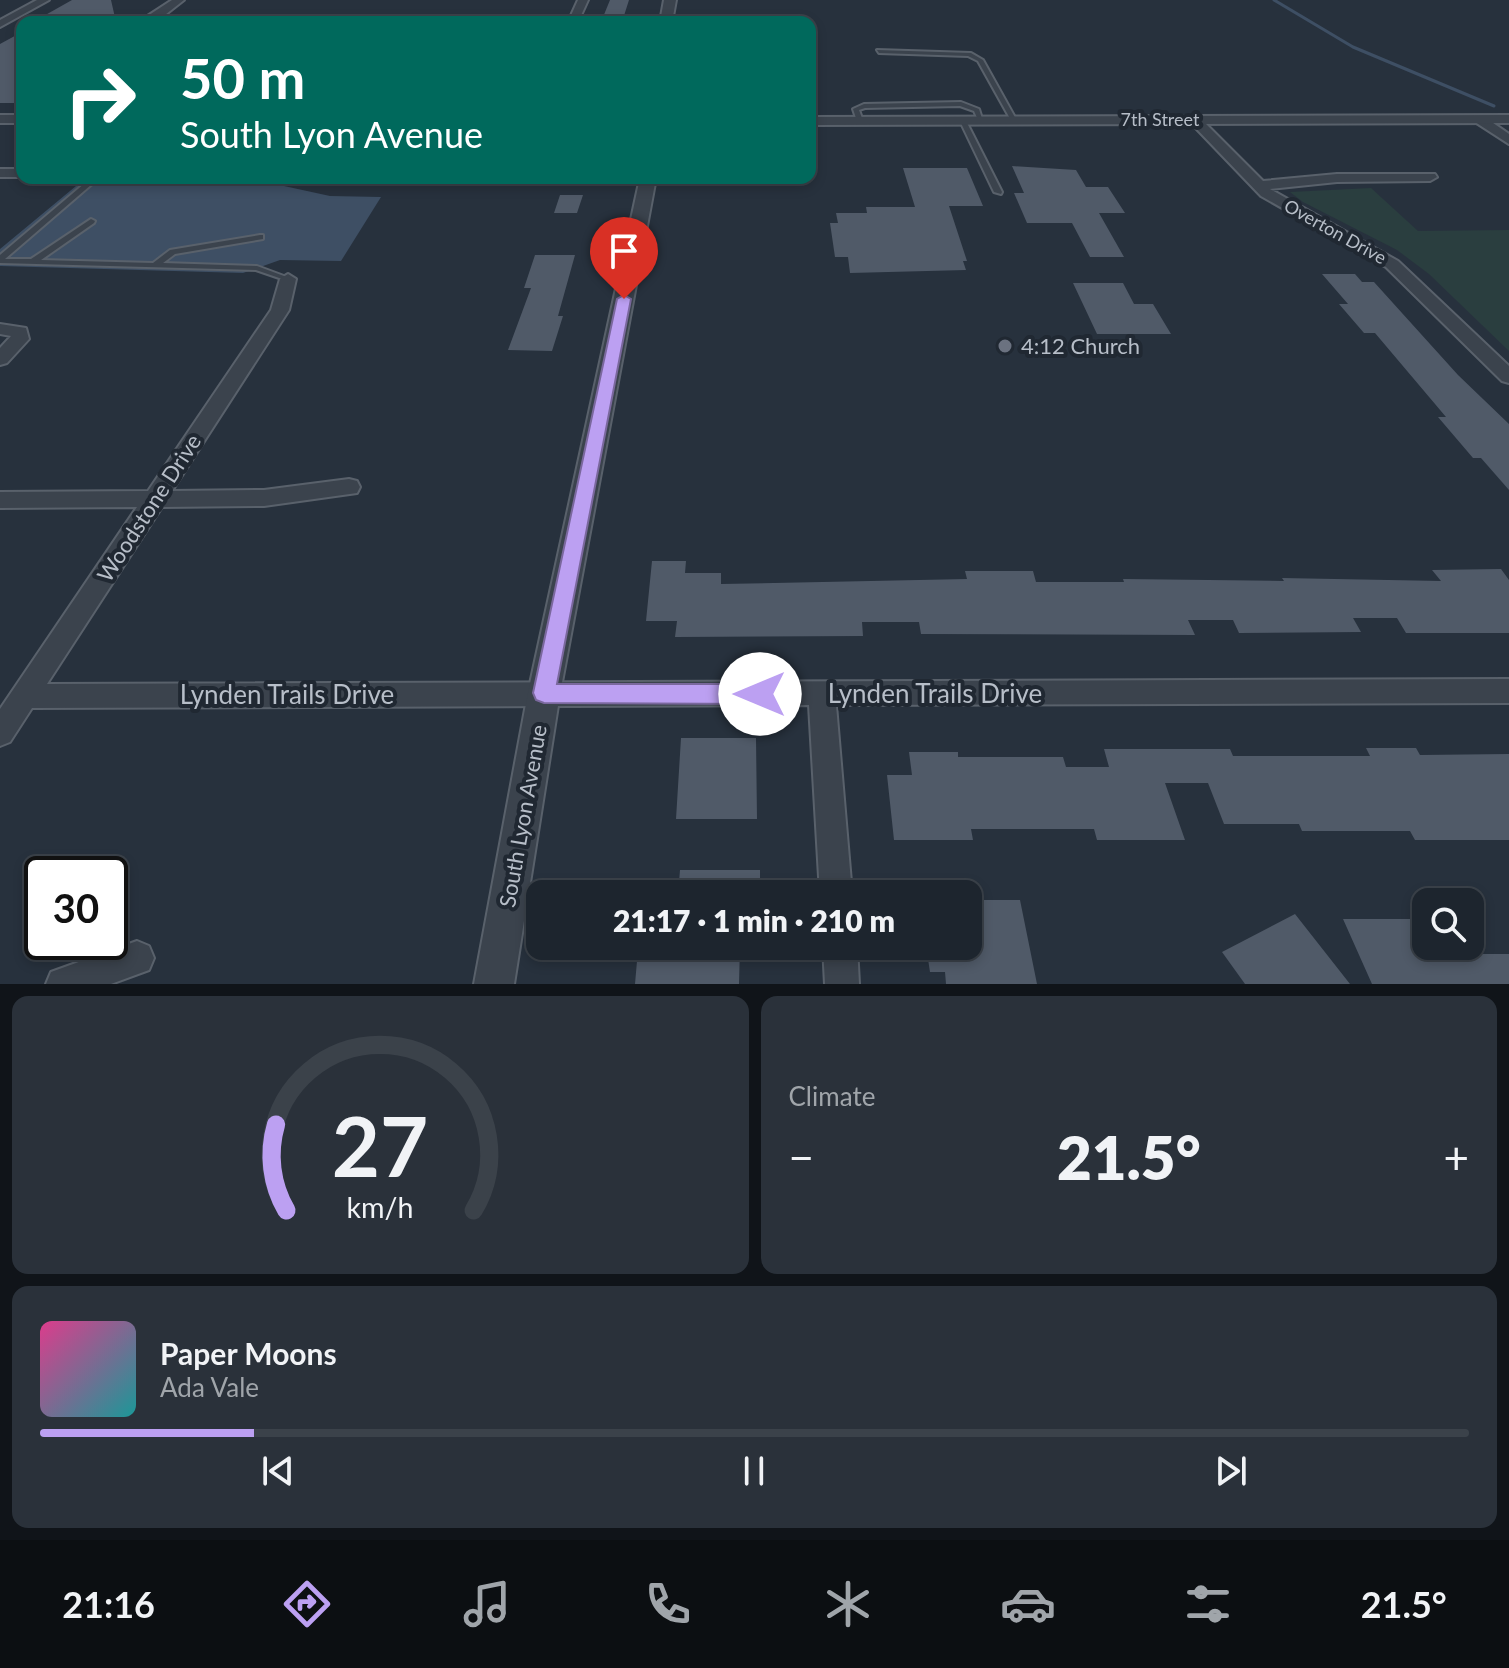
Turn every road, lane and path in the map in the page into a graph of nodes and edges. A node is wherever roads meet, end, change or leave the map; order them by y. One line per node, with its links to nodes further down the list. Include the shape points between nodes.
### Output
1 (44, 0): 6 (street)
2 (179, 0): 4 (street)
3 (315, 6): 5 (street)
4 (155, 16)
5 (320, 16)
6 (0, 24)
7 (879, 51): 15 (lane, via 969,54 980,60)
8 (1479, 119): 9 (street, 7th Street); 10 (street, 7th Street); 16 (street)
9 (1509, 119)
10 (1195, 120): 15 (street, 7th Street); 20 (street, Overton Drive)
11 (816, 121): 12 (street, 7th Street)
12 (860, 121): 13 (street, 7th Street); 14 (lane, via 856,109 864,106 947,104 972,107)
13 (963, 121): 14 (street, 7th Street); 21 (lane)
14 (981, 121): 15 (street, 7th Street)
15 (1014, 121)
16 (1509, 140)
17 (1430, 177): 20 (street)
18 (88, 184): 24 (lane)
19 (647, 184): 35 (street, South Lyon Avenue)
20 (1258, 186): 30 (street, Overton Drive, via 1392,264)
21 (998, 192)
22 (91, 221): 25 (lane)
23 (260, 237): 26 (lane, via 173,252)
24 (0, 260): 25 (lane)
25 (33, 262): 26 (lane)
26 (154, 266): 27 (lane, via 257,268)
27 (288, 279): 32 (street, Woodstone Drive, via 280,310)
28 (0, 329): 29 (street, via 20,332 20,339)
29 (0, 359)
30 (1509, 377)
31 (349, 487): 32 (street, via 264,498)
32 (155, 499): 33 (street); 37 (street, Woodstone Drive)
33 (0, 500)
34 (1509, 691): 36 (street, Lynden Trails Drive)
35 (544, 693): 36 (street, Lynden Trails Drive); 37 (street, Lynden Trails Drive); 43 (street, South Lyon Avenue)
36 (822, 695): 39 (street)
37 (24, 696): 38 (street, Woodstone Drive)
38 (0, 733)
39 (835, 880)
40 (137, 958): 42 (street)
41 (841, 960): 44 (street)
42 (63, 984)
43 (494, 984)
44 (842, 984)

